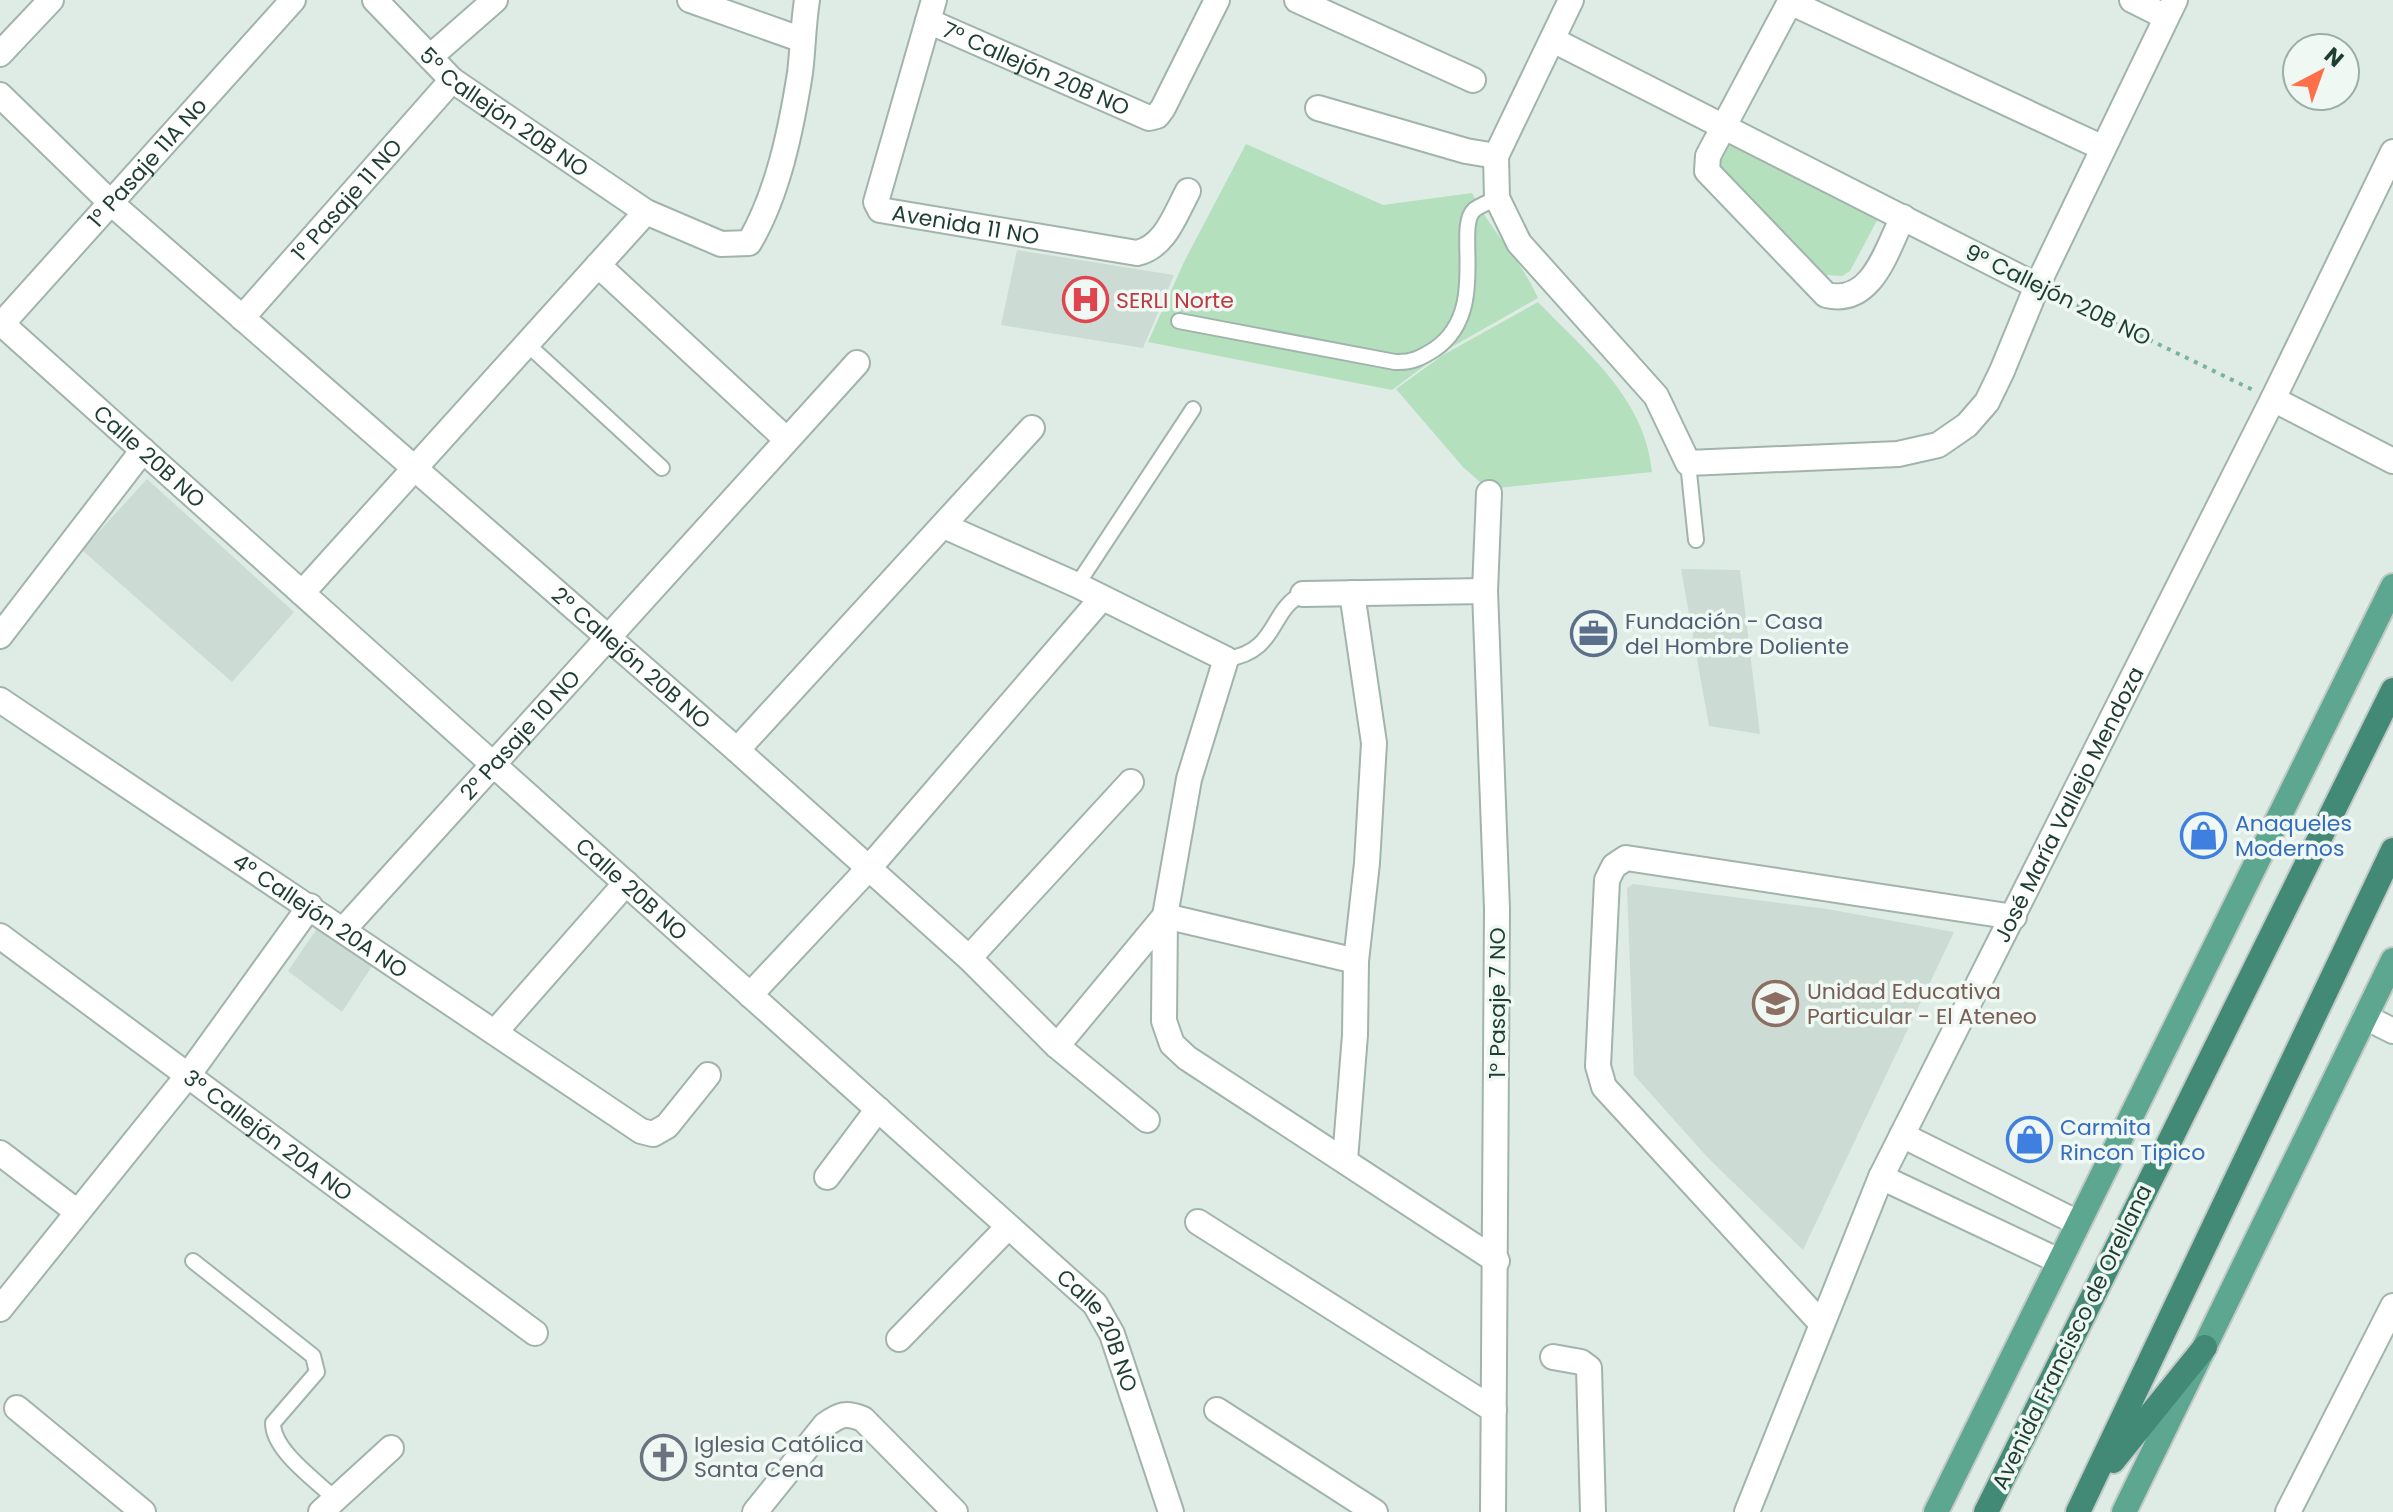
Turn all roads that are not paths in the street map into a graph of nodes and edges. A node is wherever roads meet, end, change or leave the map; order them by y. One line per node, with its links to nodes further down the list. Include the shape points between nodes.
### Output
1 (51, 0): 15 (street)
2 (293, 0): 27 (street, 1° Pasaje 11A No)
3 (375, 0): 16 (street, 5° Callejón 20B NO)
4 (495, 0): 16 (street)
5 (690, 0): 13 (street)
6 (807, 0): 13 (street)
7 (1217, 0): 12 (street, 7° Callejón 20B NO, via 1163,108 1149,118)
8 (1297, 0): 18 (street)
9 (1571, 0): 14 (street)
10 (2132, 0): 11 (street)
11 (2171, 8): 22 (street)
12 (931, 11): 25 (street, Avenida 11 NO, via 876,202 880,210 1137,253 1152,250 1161,240)
13 (800, 39): 28 (street, 5° Callejón 20B NO, via 800,71 782,154 764,217 749,243 721,244)
14 (1553, 40): 21 (street, 9° Callejón 20B NO); 24 (street)
15 (0, 54)
16 (430, 57): 17 (street, 5° Callejón 20B NO)
17 (452, 80): 28 (street, 5° Callejón 20B NO); 32 (street, 1° Pasaje 11 NO)
18 (1473, 80)
19 (0, 95): 27 (street, 2° Callejón 20B NO)
20 (1318, 108): 24 (street)
21 (1724, 129): 22 (street, via 1790,2); 29 (street, 9° Callejón 20B NO); 29 (street, via 1708,156 1707,171 1826,295 1843,299 1858,293 1871,279)
22 (2103, 148): 31 (street)
23 (2393, 152): 37 (street, José María Vallejo Mendoza)
24 (1496, 156): 26 (street)
25 (1188, 191)
26 (1497, 198): 33 (lane, via 1474,210 1470,218 1470,268 1458,325 1419,359 1395,362); 43 (street, via 1519,243 1656,396)
27 (111, 203): 32 (street, 2° Callejón 20B NO); 34 (street, 1° Pasaje 11A No)
28 (646, 212): 30 (street)
29 (1903, 217): 31 (street, 9° Callejón 20B NO)
30 (598, 265): 35 (street); 40 (street)
31 (2037, 286): 43 (street, via 1987,402 1967,425 1938,445 1898,454)
32 (242, 318): 44 (street, 2° Callejón 20B NO)
33 (1179, 321)
34 (1, 325): 41 (street, Calle 20B NO)
35 (527, 344): 44 (street); 45 (lane)
36 (857, 363): 40 (street, 2° Pasaje 10 NO)
37 (2273, 399): 42 (street); 69 (street, José María Vallejo Mendoza)
38 (1193, 409): 49 (lane)
39 (1032, 428): 47 (street)
40 (786, 439): 57 (street, 2° Pasaje 10 NO)
41 (143, 450): 52 (street, Calle 20B NO); 56 (street)
42 (2393, 461)
43 (1688, 463): 48 (lane)
44 (415, 468): 52 (street); 57 (street, 2° Callejón 20B NO)
45 (662, 468)
46 (1489, 493): 51 (street, 1° Pasaje 7 NO)
47 (944, 526): 49 (street); 61 (street)
48 (1696, 540)
49 (1077, 585): 55 (street)
50 (2393, 586): 91 (main road, Avenida Francisco de Orellana)
51 (1485, 591): 53 (street); 94 (street, 1° Pasaje 7 NO, via 1497,909)
52 (302, 593): 62 (street, Calle 20B NO)
53 (1352, 593): 54 (street); 73 (street, via 1374,743)
54 (1303, 594): 58 (lane, via 1294,598 1264,642 1246,656)
55 (1102, 598): 58 (street); 65 (street)
56 (0, 636)
57 (608, 637): 61 (street, 2° Callejón 20B NO); 62 (street, 2° Pasaje 10 NO)
58 (1226, 659): 68 (street, via 1189,779)
59 (2393, 690): 118 (highway, Avenida Francisco de Orellana)
60 (0, 700): 67 (street, 4° Callejón 20A NO)
61 (737, 750): 65 (street, 2° Callejón 20B NO)
62 (493, 764): 66 (street, Calle 20B NO); 70 (street, 2° Pasaje 10 NO)
63 (1131, 782): 72 (street)
64 (2393, 850): 107 (highway)
65 (869, 868): 72 (street, 2° Callejón 20B NO); 75 (street)
66 (626, 883): 75 (street, Calle 20B NO); 78 (street)
67 (310, 906): 70 (street, 4° Callejón 20A NO); 80 (street)
68 (1165, 916): 73 (street); 79 (street); 86 (street, via 1164,1021 1172,1044)
69 (2014, 917): 84 (street, José María Vallejo Mendoza); 98 (street, via 1626,858 1607,880 1598,1066 1604,1087)
70 (344, 929): 78 (street, 4° Callejón 20A NO)
71 (0, 936): 80 (street, 3° Callejón 20A NO)
72 (969, 958): 79 (street, 2° Callejón 20B NO)
73 (1356, 961): 86 (street)
74 (2389, 976): 76 (main road)
75 (750, 995): 82 (street, Calle 20B NO)
76 (2365, 1017): 77 (street); 101 (main road)
77 (2393, 1031)
78 (495, 1032): 81 (street, 4° Callejón 20A NO, via 653,1134 667,1126)
79 (1057, 1046): 83 (street, 2° Callejón 20B NO)
80 (189, 1074): 89 (street); 99 (street, 3° Callejón 20A NO)
81 (708, 1075)
82 (878, 1109): 87 (street); 92 (street, Calle 20B NO)
83 (1147, 1120)
84 (1902, 1135): 88 (street, José María Vallejo Mendoza); 91 (street)
85 (0, 1153): 89 (street)
86 (1345, 1160): 94 (street)
87 (827, 1177)
88 (1881, 1177): 95 (street); 98 (street, José María Vallejo Mendoza)
89 (76, 1211): 97 (street)
90 (1198, 1222): 105 (street)
91 (2078, 1223): 95 (main road, Avenida Francisco de Orellana)
92 (1008, 1227): 100 (street); 112 (street, Calle 20B NO, via 1105,1316)
93 (193, 1261): 108 (lane, via 313,1356 317,1372 273,1423 273,1430)
94 (1497, 1261): 105 (street, 1° Pasaje 7 NO)
95 (2059, 1261): 117 (main road, Avenida Francisco de Orellana)
96 (2393, 1306): 120 (street)
97 (0, 1309)
98 (1820, 1322): 116 (street, José María Vallejo Mendoza)
99 (535, 1333)
100 (899, 1339)
101 (2205, 1347): 107 (highway); 119 (main road)
102 (1553, 1357): 115 (street, via 1589,1368)
103 (17, 1408): 109 (street)
104 (1217, 1410): 113 (street)
105 (1494, 1410): 114 (street, 1° Pasaje 7 NO)
106 (391, 1448): 108 (street)
107 (2083, 1503)
108 (328, 1506)
109 (143, 1512)
110 (755, 1512): 111 (street, via 825,1425 850,1413 863,1419)
111 (955, 1512)
112 (1171, 1512)
113 (1375, 1512)
114 (1493, 1512)
115 (1593, 1512)
116 (1747, 1512)
117 (1936, 1512)
118 (1986, 1512)
119 (2124, 1512)
120 (2288, 1512)

